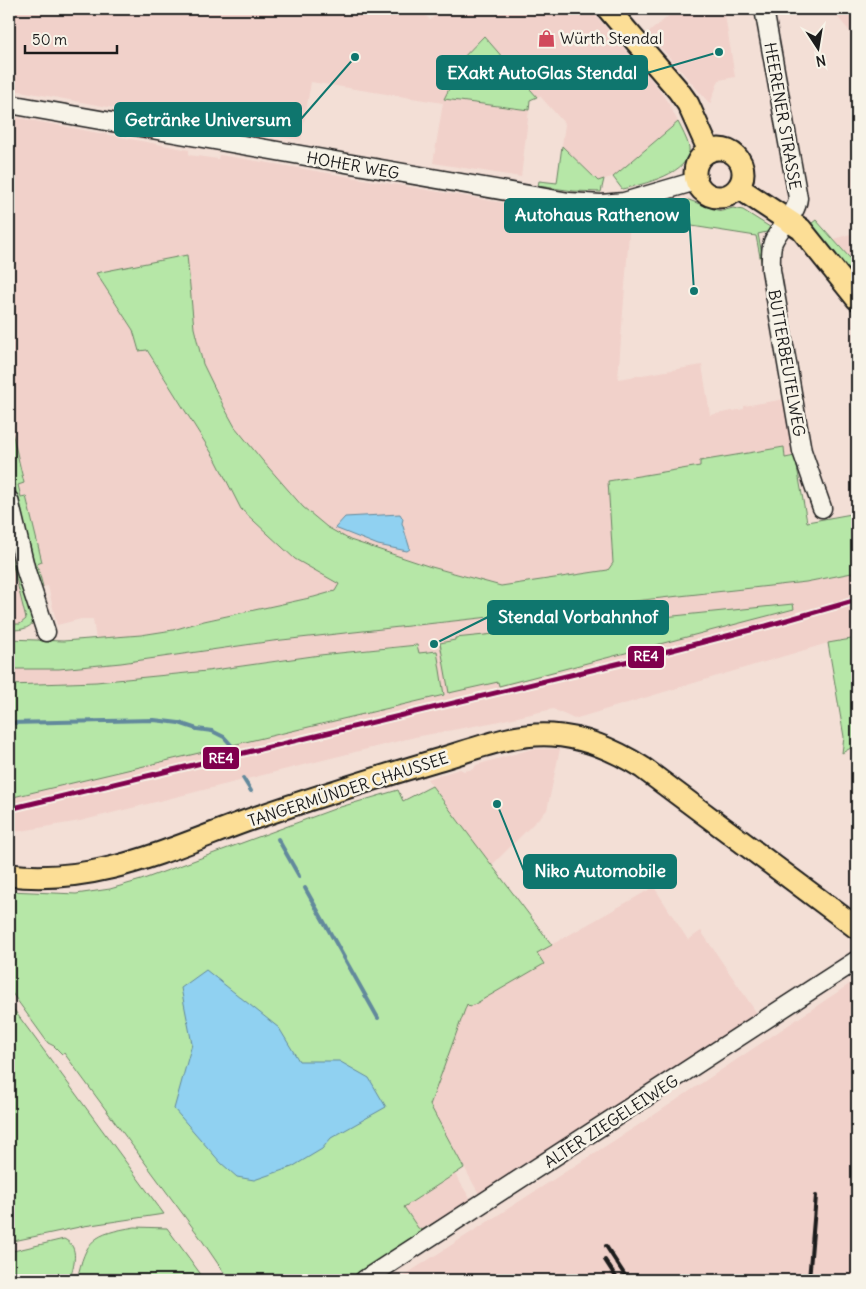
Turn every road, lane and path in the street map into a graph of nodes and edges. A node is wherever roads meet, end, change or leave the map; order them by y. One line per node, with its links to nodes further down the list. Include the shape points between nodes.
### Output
1 (608, 9): 4 (main road, via 688,104)
2 (764, 9): 7 (street, HEERENER STRASSE, via 798,198 794,213)
3 (9, 104): 5 (street, HOHER WEG, via 569,202 624,202)
4 (709, 151): 5 (main road, via 698,160); 6 (main road, via 723,149 740,161 744,174)
5 (696, 181): 6 (main road, via 703,192 715,198 729,196)
6 (739, 188): 7 (main road, HEERENER STRASSE)
7 (787, 220): 8 (main road, HEERENER STRASSE, via 806,235); 10 (street, BUTTERBEUTELWEG, via 773,244 771,270 802,451)
8 (857, 298)
9 (9, 500): 11 (street, via 26,571)
10 (822, 508)
11 (46, 632)
12 (9, 875): 13 (main road, TANGERMÜNDER CHAUSSEE, via 65,876 120,866 342,789 500,742 549,734 572,737 624,756)
13 (857, 928)
14 (857, 960): 15 (street, ALTER ZIEGELEIWEG)
15 (364, 1280)

